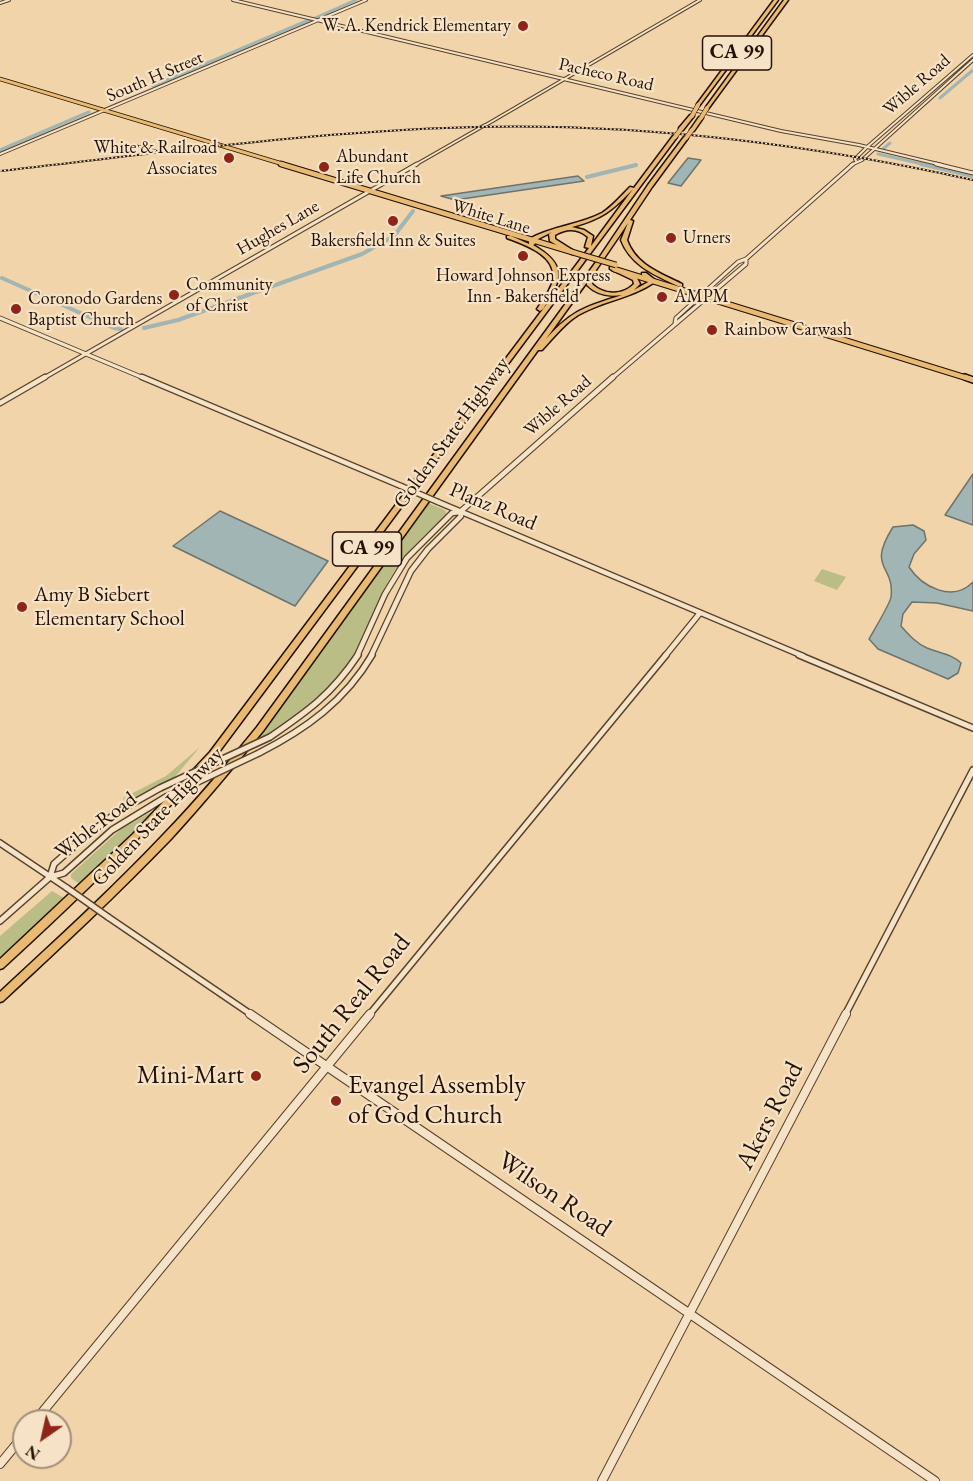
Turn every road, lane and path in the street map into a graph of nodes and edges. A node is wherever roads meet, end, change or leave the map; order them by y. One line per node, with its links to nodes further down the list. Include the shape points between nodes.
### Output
1 (9, 0): 7 (street)
2 (233, 0): 8 (street, Pacheco Road)
3 (366, 0): 8 (street, South H Street)
4 (700, 0): 15 (street, Hughes Lane)
5 (776, 0): 37 (highway, Golden State Highway / CA 99, bridge, via 681,129)
6 (786, 0): 37 (highway, Golden State Highway / CA 99, bridge, via 686,138)
7 (0, 3)
8 (319, 20): 9 (street, South H Street); 10 (street, South H Street); 15 (street, Pacheco Road)
9 (296, 29): 10 (street); 11 (street, South H Street)
10 (286, 36): 12 (street, South H Street)
11 (262, 44): 12 (street); 17 (street, South H Street)
12 (250, 51): 20 (street, South H Street)
13 (973, 55): 22 (street, Wible Road)
14 (973, 60): 24 (street, Wible Road)
15 (564, 79): 30 (street, Pacheco Road); 38 (street, Hughes Lane)
16 (0, 80): 18 (main road, White Lane); 19 (main road, White Lane)
17 (160, 87): 20 (street); 21 (street, South H Street)
18 (30, 90): 19 (main road); 21 (main road, White Lane)
19 (52, 94): 21 (main road, White Lane)
20 (148, 94): 21 (street, South H Street)
21 (104, 112): 23 (street, South H Street); 25 (street, South H Street); 26 (main road, White Lane); 26 (main road, White Lane)
22 (908, 113): 24 (street); 30 (street, Wible Road)
23 (83, 119): 25 (street); 27 (street, South H Street)
24 (904, 122): 31 (street, Wible Road)
25 (73, 126): 29 (street, South H Street)
26 (154, 127): 28 (main road, White Lane); 28 (main road, White Lane)
27 (40, 137): 29 (street); 34 (street, South H Street)
28 (192, 139): 32 (main road, White Lane); 33 (main road, White Lane)
29 (28, 146): 34 (street, South H Street)
30 (867, 147): 31 (street, Pacheco Road); 35 (street, Wible Road)
31 (874, 149): 35 (street, Wible Road); 36 (street, Pacheco Road)
32 (227, 151): 33 (main road); 38 (main road, White Lane)
33 (245, 153): 38 (main road, White Lane)
34 (0, 156)
35 (856, 161): 44 (street, Wible Road)
36 (973, 173)
37 (647, 183): 41 (highway, via 637,183 602,215 545,231); 43 (highway, Golden State Highway / CA 99); 45 (highway, Golden State Highway / CA 99); 51 (highway, via 624,244 639,263)
38 (368, 192): 39 (main road, White Lane); 39 (main road, White Lane); 58 (street, Hughes Lane)
39 (444, 216): 40 (main road, White Lane); 41 (main road, White Lane)
40 (508, 237): 41 (main road, White Lane); 56 (highway, via 543,254 557,276)
41 (531, 242): 42 (main road, White Lane)
42 (571, 254): 45 (highway, via 552,240 552,234 570,228 590,235 592,239); 46 (main road, White Lane, bridge)
43 (600, 259): 46 (highway, via 589,279 591,286 612,294 634,288 635,279); 60 (highway, Golden State Highway / CA 99)
44 (746, 259): 47 (street, Wible Road); 50 (street, Wible Road, via 746,264)
45 (582, 261): 56 (highway, Golden State Highway / CA 99)
46 (614, 267): 48 (main road, White Lane); 49 (main road, White Lane)
47 (725, 273): 50 (street); 52 (street, Wible Road)
48 (644, 274): 49 (highway); 51 (main road, White Lane)
49 (653, 281): 52 (main road, White Lane); 60 (highway, via 633,294 574,315)
50 (725, 282): 52 (street, Wible Road)
51 (680, 285): 52 (main road, White Lane)
52 (706, 295): 54 (main road, White Lane); 55 (main road, White Lane); 64 (street, Wible Road, via 683,320)
53 (0, 318): 58 (street, Planz Road)
54 (775, 319): 55 (main road); 57 (main road, White Lane)
55 (812, 326): 57 (main road, White Lane)
56 (521, 343): 71 (highway, Golden State Highway / CA 99, via 213,754 149,825)
57 (893, 353): 59 (main road)
58 (85, 354): 63 (street, Hughes Lane); 64 (street, Planz Road, bridge)
59 (934, 365): 61 (main road); 62 (main road)
60 (522, 366): 72 (highway, Golden State Highway / CA 99, via 226,773 124,883)
61 (973, 375)
62 (973, 380)
63 (0, 403)
64 (460, 512): 65 (street, Planz Road); 69 (street, Wible Road, bridge, via 452,513 399,568 361,650 342,679 313,708 270,737 160,788 119,812 54,864); 69 (street, Wible Road, bridge, via 461,516 411,571 373,653 334,704 308,725 260,753 166,797 112,830 64,873)
65 (700, 613): 66 (street, Planz Road); 73 (street, South Real Road)
66 (973, 728)
67 (973, 770): 74 (street, Akers Road)
68 (0, 843): 69 (street, Wilson Road)
69 (50, 877): 70 (street, Wible Road); 73 (street, Wilson Road, bridge)
70 (0, 921)
71 (0, 965)
72 (0, 998)
73 (327, 1066): 74 (street, Wilson Road); 75 (street, South Real Road)
74 (690, 1314): 78 (street, Akers Road); 79 (street, Wilson Road)
75 (45, 1409)
76 (12, 1450): 77 (street)
77 (0, 1464)
78 (602, 1481)
79 (935, 1481)

